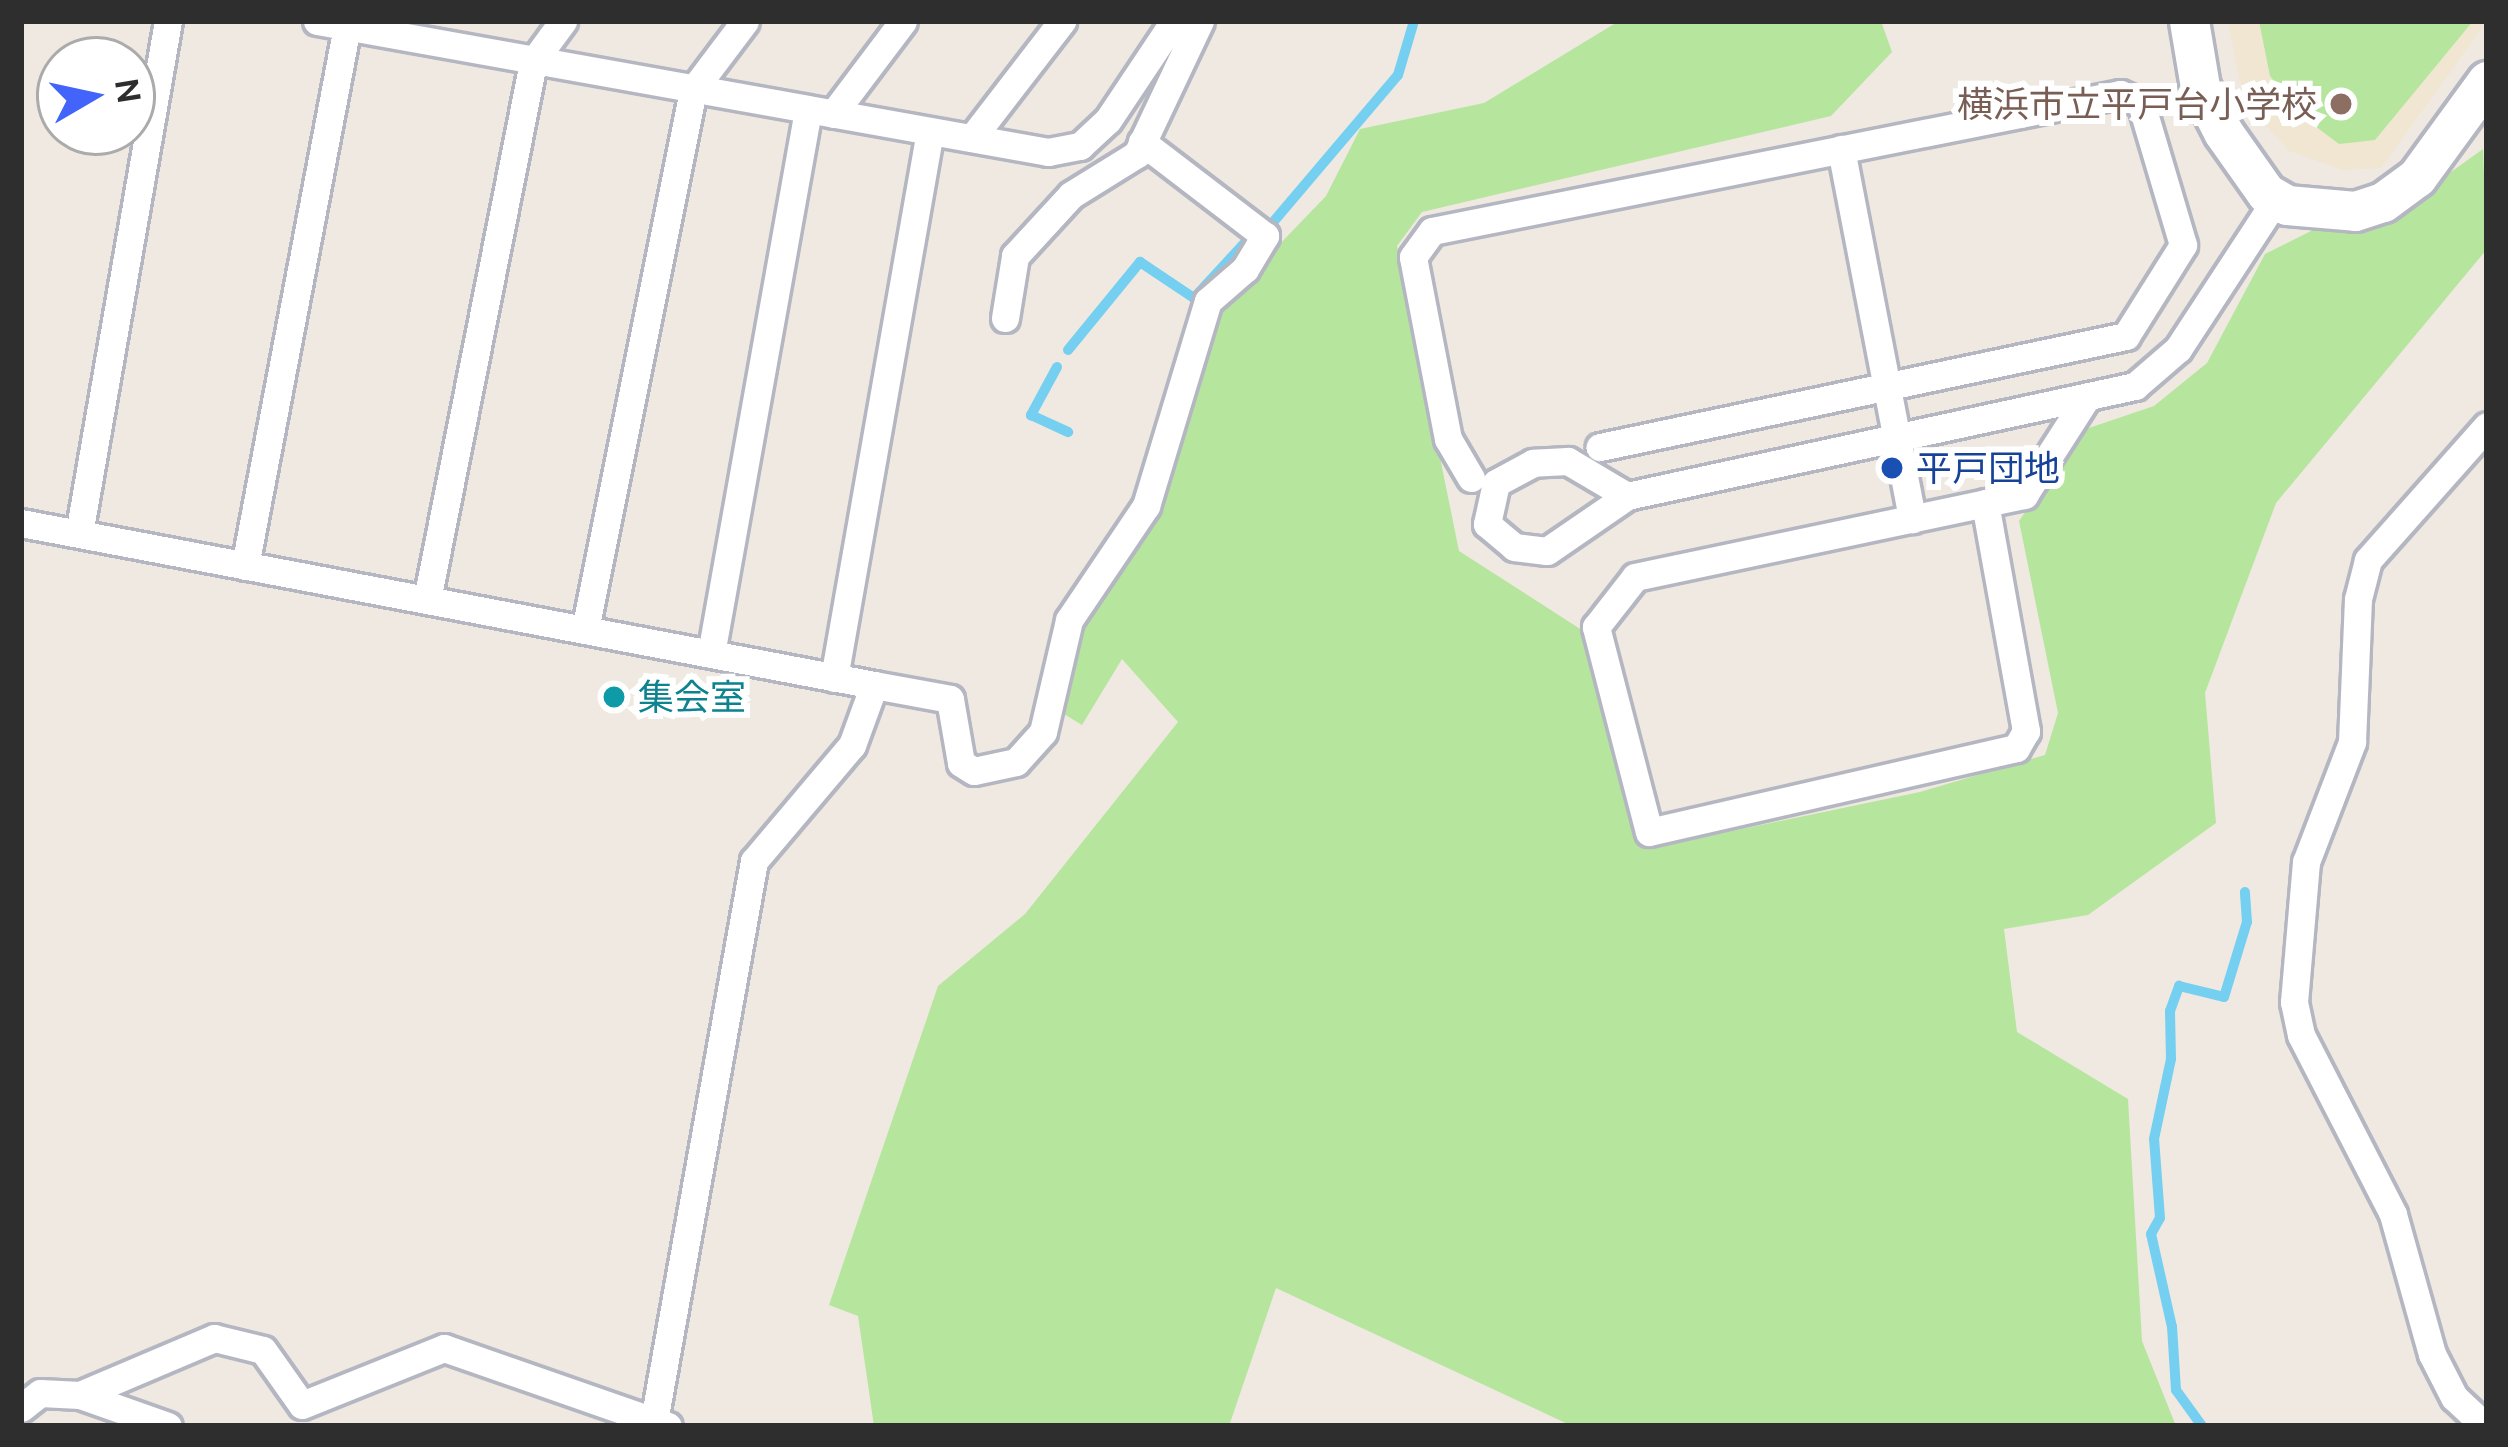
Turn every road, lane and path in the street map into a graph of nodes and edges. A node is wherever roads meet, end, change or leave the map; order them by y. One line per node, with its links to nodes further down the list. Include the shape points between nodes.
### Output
1 (168, 21): 30 (street)
2 (563, 21): 10 (street)
3 (745, 21): 12 (street)
4 (903, 21): 13 (street)
5 (1062, 21): 15 (street)
6 (1174, 21): 15 (street, via 1108,120 1080,146 1048,152)
7 (1200, 21): 16 (street)
8 (2189, 21): 18 (street, via 2200,87 2239,160)
9 (336, 23): 10 (street); 31 (street)
10 (533, 62): 12 (street); 32 (street)
11 (2487, 81): 18 (street, via 2416,177 2383,202 2320,212)
12 (693, 90): 13 (street); 33 (street)
13 (820, 112): 14 (street); 34 (street)
14 (930, 131): 15 (street); 35 (street)
15 (972, 138)
16 (1142, 142): 19 (street, via 1137,154 1071,195 1015,256); 36 (street, via 1265,236 1245,268 1208,301 1146,506 1059,645 1043,732 1016,762 974,771 961,763 950,699)
17 (1840, 149): 20 (street); 20 (street, via 2120,94 2141,103 2183,244 2126,336); 25 (street, via 1432,230 1414,257 1448,439)
18 (2276, 199): 21 (street, via 2156,371 2134,386)
19 (1005, 319)
20 (1887, 386): 23 (street); 24 (street)
21 (2087, 397): 23 (street); 27 (street, via 2024,495)
22 (2487, 426): 41 (street, via 2368,560 2358,599 2352,742 2306,862 2294,1002 2301,1035 2393,1214 2432,1354 2454,1397)
23 (1898, 438): 26 (street); 28 (street)
24 (1600, 447)
25 (1471, 478)
26 (1627, 496): 26 (street, via 1547,551 1514,547 1487,524 1496,483 1533,463 1568,461)
27 (1985, 503): 28 (street); 28 (street, via 2026,731 2015,748 1649,832 1596,627 1635,577)
28 (1912, 519)
29 (21, 523): 30 (street)
30 (79, 534): 31 (street)
31 (245, 566): 32 (street)
32 (427, 600): 33 (street)
33 (585, 630): 34 (street)
34 (711, 654): 35 (street)
35 (834, 678): 36 (street)
36 (874, 686): 39 (street, via 852,745 754,861)
37 (80, 1395): 38 (street, via 40,1394); 39 (street, via 214,1338 263,1351 302,1405 444,1348); 40 (street)
38 (21, 1408)
39 (661, 1424)
40 (168, 1426)
41 (2485, 1426)

